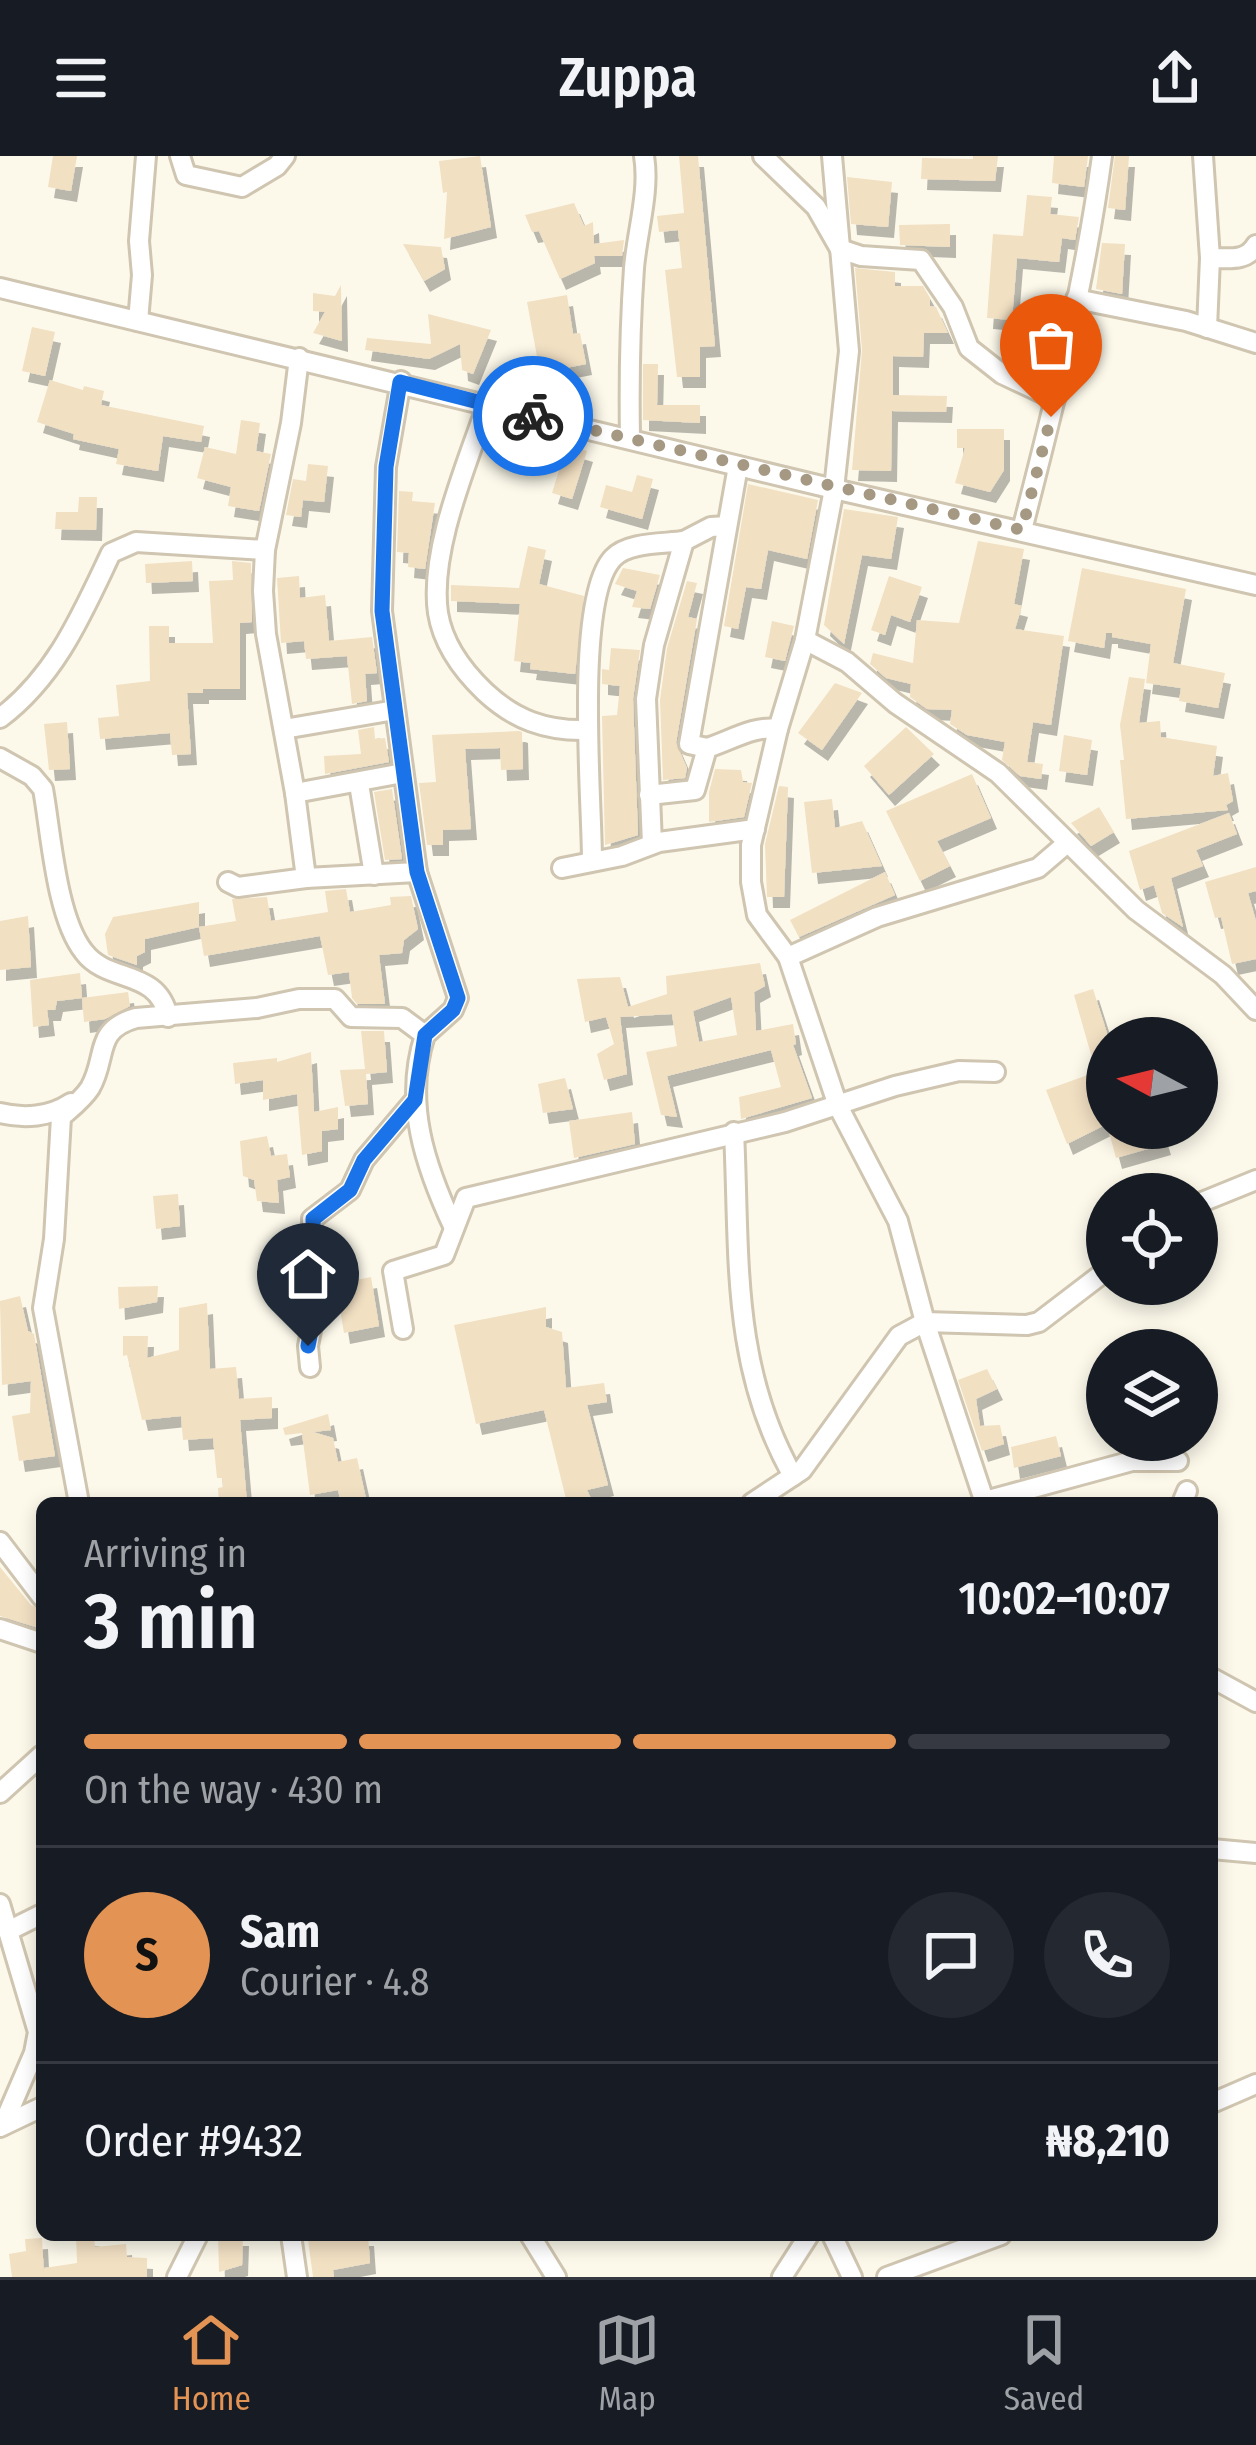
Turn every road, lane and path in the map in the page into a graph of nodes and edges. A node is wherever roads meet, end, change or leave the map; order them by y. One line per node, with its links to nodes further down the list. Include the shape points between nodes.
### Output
1 (146, 156): 14 (street)
2 (180, 156): 3 (street, via 186,176 242,187)
3 (285, 156)
4 (644, 156): 21 (street)
5 (763, 156): 10 (street, via 816,207)
6 (832, 156): 10 (street)
7 (1102, 156): 13 (street)
8 (1203, 156): 11 (street)
9 (1256, 245): 11 (street, via 1242,258)
10 (840, 249): 19 (street, via 921,260 969,348); 23 (street, via 849,351)
11 (1210, 258): 15 (street)
12 (0, 288): 14 (street)
13 (1076, 299): 15 (street); 19 (street)
14 (138, 321): 17 (street)
15 (1207, 328): 16 (street)
16 (1256, 344)
17 (299, 358): 18 (street); 27 (street)
18 (400, 382): 20 (street); 30 (street, via 382,543)
19 (1055, 399): 25 (street)
20 (487, 405): 21 (street); 34 (street, via 446,535 439,615 458,663 516,717 558,731)
21 (630, 438): 22 (street)
22 (738, 466): 23 (street); 24 (street)
23 (834, 489): 25 (street); 29 (street)
24 (727, 526): 26 (street); 35 (street, via 689,744)
25 (1022, 530): 28 (street)
26 (684, 541): 34 (street, via 633,548 608,563 592,623); 40 (street, via 646,699)
27 (265, 550): 31 (street, via 122,545 51,668); 32 (street, via 266,634)
28 (1256, 585)
29 (805, 640): 33 (street); 43 (street, via 998,773)
30 (394, 710): 32 (street); 37 (street)
31 (0, 718)
32 (284, 729): 39 (street)
33 (778, 729): 35 (street, via 758,728); 41 (street)
34 (586, 730): 44 (street)
35 (707, 748): 40 (street, via 694,790)
36 (0, 758): 52 (street, via 43,789 65,908 81,949 93,962 147,982)
37 (404, 773): 38 (street); 46 (street)
38 (358, 784): 39 (street); 47 (street)
39 (295, 793): 48 (street)
40 (649, 795): 42 (street)
41 (755, 829): 42 (street); 50 (street, via 757,915)
42 (652, 844): 44 (street)
43 (1066, 844): 50 (street, via 1039,868 878,917); 51 (street)
44 (592, 860): 45 (street)
45 (562, 868)
46 (417, 872): 47 (street); 53 (street, via 458,998)
47 (374, 874): 48 (street)
48 (306, 878): 49 (street)
49 (227, 882)
50 (788, 957): 57 (street)
51 (1256, 1010)
52 (168, 1017): 53 (street, via 335,999 351,1017 402,1018); 55 (street, via 117,1023)
53 (425, 1035): 56 (street)
54 (995, 1072): 57 (street, via 959,1071)
55 (89, 1089): 58 (street, via 64,1108 22,1119); 69 (street, via 61,1117 43,1309)
56 (415, 1100): 62 (street, via 427,1167); 66 (street, via 364,1160 350,1190 313,1219)
57 (838, 1106): 59 (street); 64 (street, via 898,1221)
58 (0, 1113)
59 (734, 1132): 62 (street, via 466,1198); 68 (street, via 740,1311 762,1407)
60 (1256, 1180): 61 (street)
61 (1218, 1195)
62 (454, 1228): 65 (street, via 444,1255 393,1270)
63 (1086, 1286): 64 (street, via 1027,1325)
64 (925, 1322): 68 (street, via 899,1336); 71 (street)
65 (403, 1329)
66 (310, 1367)
67 (1132, 1461): 72 (street)
68 (793, 1476): 70 (street)
69 (78, 1497)
70 (761, 1497)
71 (983, 1497)
72 (1003, 1497)
73 (0, 1542): 74 (street)
74 (36, 1589)
75 (0, 1629): 76 (street)
76 (36, 1641)
77 (1218, 1681): 78 (street)
78 (1256, 1702)
79 (36, 1760): 80 (street)
80 (0, 1793)
81 (1218, 1850): 82 (street)
82 (1256, 1853)
83 (0, 1904): 85 (street)
84 (36, 1917): 85 (street)
85 (8, 1931): 86 (street)
86 (36, 2025)
87 (36, 2042): 91 (street)
88 (1256, 2084): 89 (street)
89 (1218, 2100)
90 (36, 2110): 91 (street)
91 (2, 2127)
92 (195, 2241): 98 (street)
93 (292, 2241): 99 (street)
94 (534, 2241): 100 (street)
95 (805, 2241): 101 (street)
96 (835, 2241): 102 (street)
97 (985, 2241): 103 (street)
98 (177, 2277)
99 (297, 2277)
100 (556, 2277)
101 (782, 2277)
102 (852, 2277)
103 (887, 2277)

